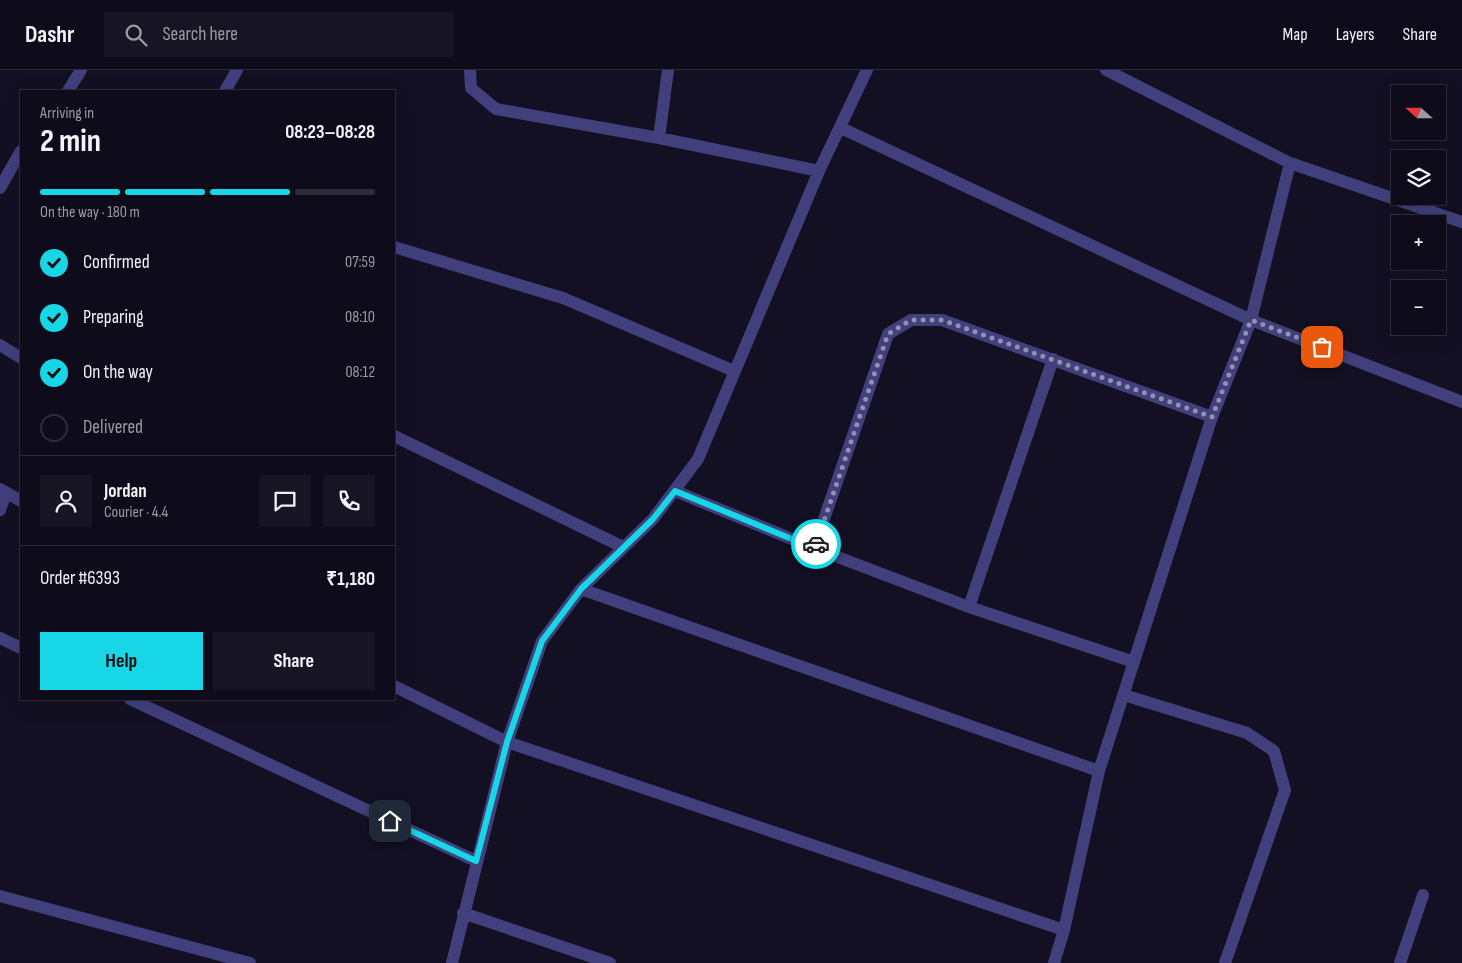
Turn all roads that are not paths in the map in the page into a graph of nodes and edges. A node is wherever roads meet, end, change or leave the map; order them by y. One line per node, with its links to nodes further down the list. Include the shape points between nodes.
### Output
1 (81, 70): 7 (street)
2 (237, 70): 8 (street)
3 (470, 70): 10 (street, via 471,88 496,109)
4 (668, 70): 10 (street)
5 (867, 70): 9 (street)
6 (1106, 70): 12 (street)
7 (69, 90)
8 (226, 90)
9 (841, 128): 13 (street); 17 (street)
10 (659, 138): 13 (street)
11 (20, 153): 14 (street)
12 (1290, 163): 15 (street); 17 (street)
13 (819, 171): 21 (street)
14 (0, 188)
15 (1462, 222)
16 (395, 246): 21 (street, via 563,298)
17 (1251, 320): 22 (street); 23 (street)
18 (0, 345): 19 (street)
19 (20, 357)
20 (1054, 359): 23 (street); 30 (street, via 942,320 911,320 888,334); 32 (street)
21 (734, 371): 26 (street, via 698,459)
22 (1462, 402)
23 (1212, 417): 35 (street)
24 (395, 436): 29 (street)
25 (3, 491): 27 (street); 28 (street)
26 (675, 491): 29 (street, via 653,519); 30 (street)
27 (20, 500)
28 (0, 510)
29 (623, 547): 31 (street)
30 (814, 548): 32 (street)
31 (581, 589): 39 (street, via 542,641); 40 (street)
32 (969, 607): 35 (street)
33 (0, 638): 34 (street)
34 (20, 648)
35 (1134, 662): 37 (street)
36 (395, 686): 39 (street)
37 (1124, 695): 40 (street); 50 (street, via 1247,733 1274,751 1285,790)
38 (132, 700): 41 (street)
39 (507, 742): 41 (street); 45 (street)
40 (1099, 771): 45 (street)
41 (476, 861): 44 (street)
42 (1423, 895): 51 (street)
43 (0, 896): 46 (street)
44 (463, 913): 47 (street); 48 (street)
45 (1064, 930): 49 (street)
46 (250, 963)
47 (452, 963)
48 (610, 963)
49 (1054, 963)
50 (1225, 963)
51 (1400, 963)

